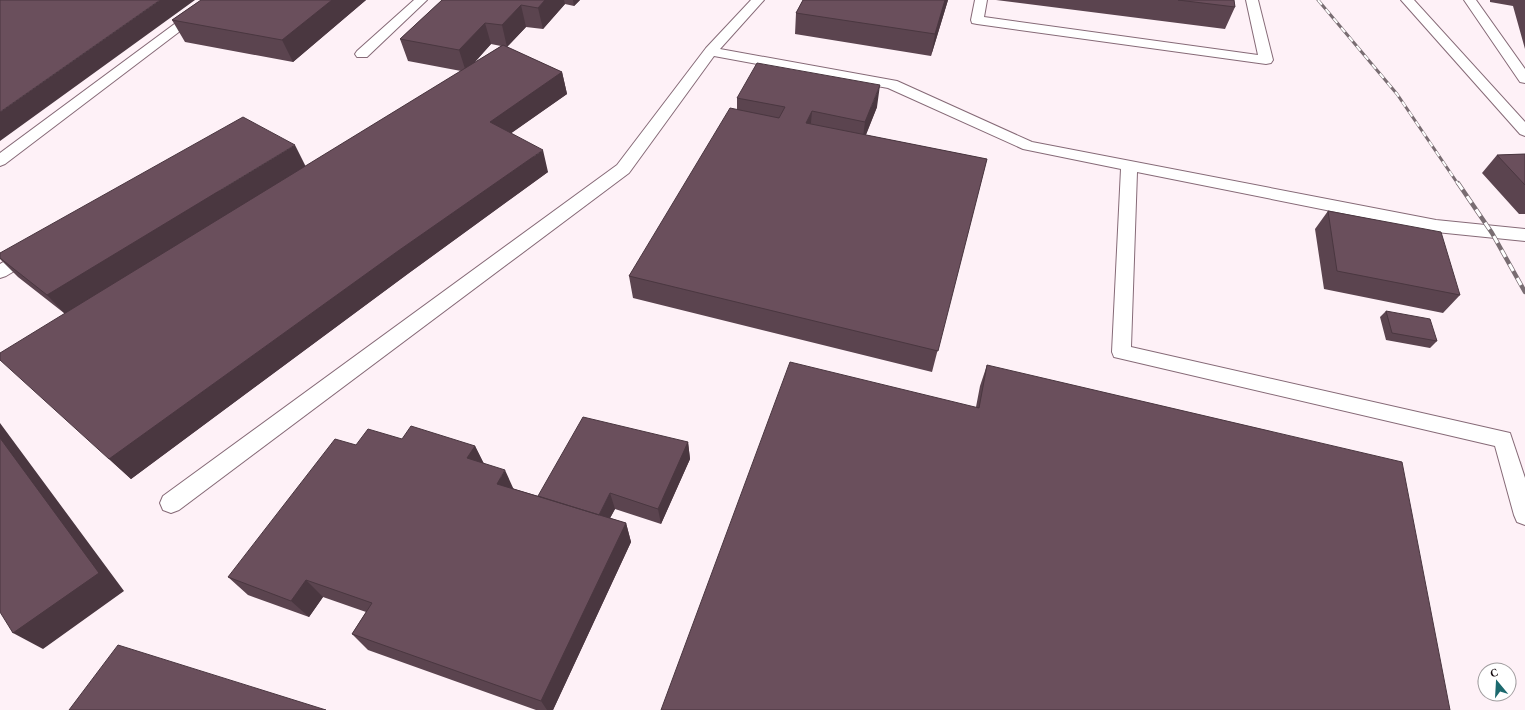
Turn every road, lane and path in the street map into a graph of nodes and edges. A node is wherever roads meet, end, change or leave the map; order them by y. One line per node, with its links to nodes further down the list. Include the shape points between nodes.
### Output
1 (215, 0): 12 (lane)
2 (421, 0): 9 (lane)
3 (758, 0): 8 (lane)
4 (981, 0): 5 (lane, via 977,20 1266,60)
5 (1252, 0)
6 (1407, 0): 11 (lane)
7 (1470, 0): 10 (lane)
8 (711, 51): 13 (lane, via 892,84 1028,146); 17 (lane, via 624,169)
9 (362, 54)
10 (1525, 79)
11 (1525, 130)
12 (0, 161)
13 (1129, 166): 14 (lane, via 1436,226); 18 (lane, via 1121,352 1503,439)
14 (1525, 235)
15 (44, 246): 16 (lane)
16 (0, 272)
17 (171, 503)
18 (1525, 515)

